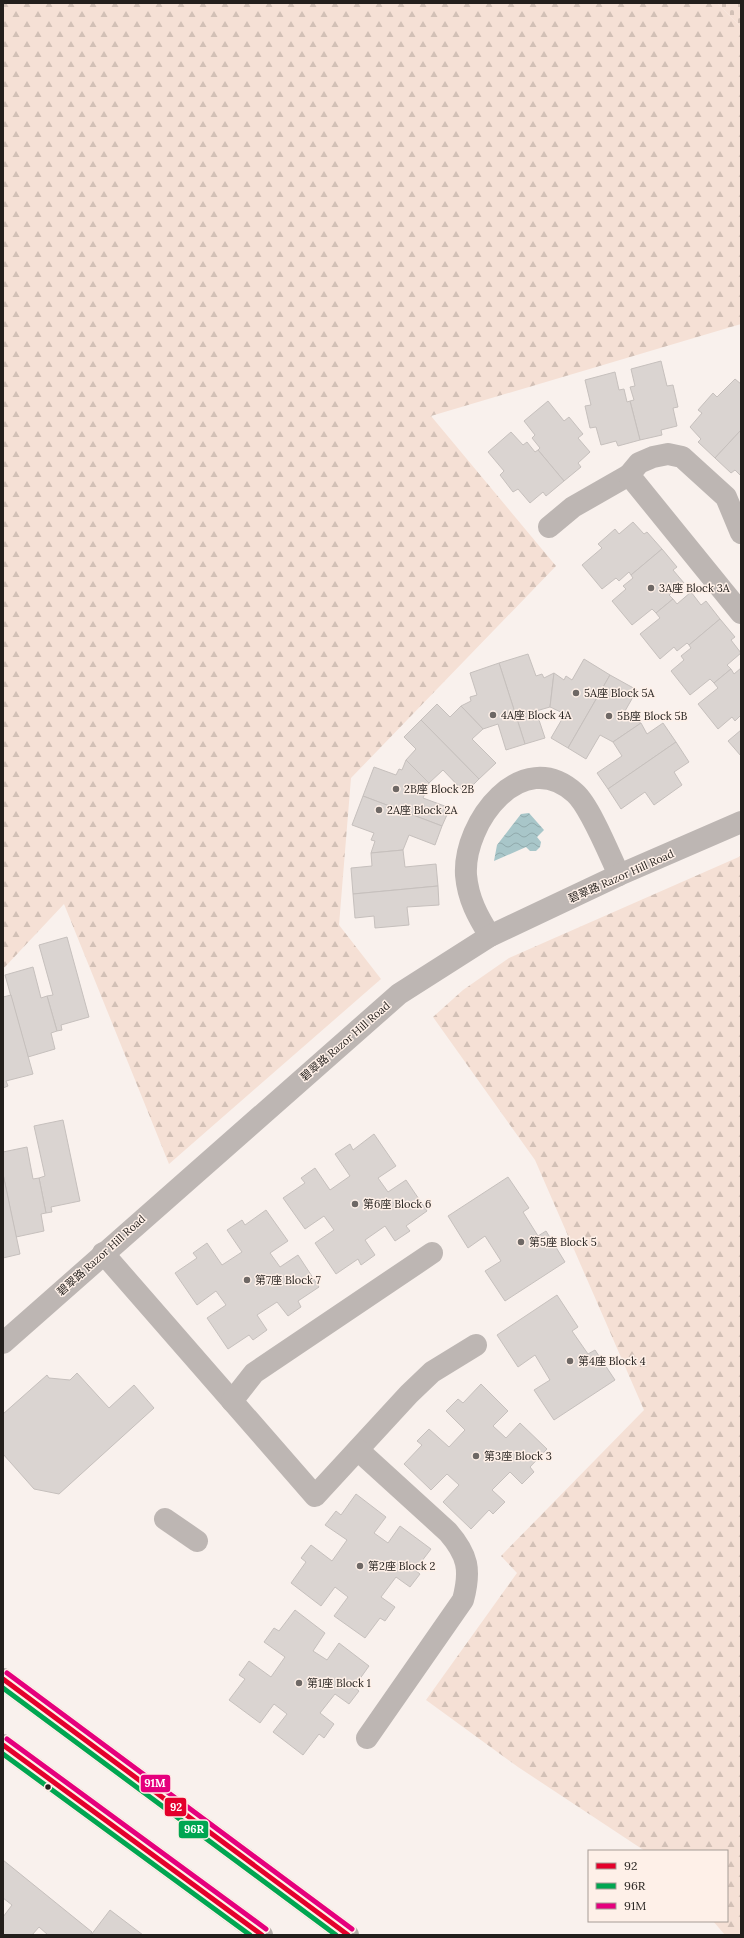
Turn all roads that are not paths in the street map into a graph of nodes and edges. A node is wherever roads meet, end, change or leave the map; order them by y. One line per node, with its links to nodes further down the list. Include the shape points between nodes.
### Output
1 (629, 475): 2 (street, via 573,507); 3 (street, via 639,463 652,456 668,454 682,457 726,497); 4 (street)
2 (550, 527)
3 (741, 533)
4 (737, 599)
5 (741, 822): 6 (street, 碧翠路 Razor Hill Road)
6 (619, 875): 7 (street, 碧翠路 Razor Hill Road); 7 (street, via 590,815 576,793 561,782 543,777 524,779 507,788 483,818 473,835 468,854 466,874 469,893 475,912)
7 (490, 936): 8 (street, 碧翠路 Razor Hill Road, via 399,994)
8 (103, 1253): 10 (street, 碧翠路 Razor Hill Road); 12 (street)
9 (432, 1253): 12 (street, via 254,1373)
10 (3, 1343)
11 (476, 1345): 13 (street, via 432,1372)
12 (232, 1401): 13 (street, via 316,1496)
13 (358, 1450): 17 (street, via 448,1532 460,1546 467,1563 467,1582 462,1600)
14 (165, 1519): 15 (street)
15 (197, 1541)
16 (3, 1679): 20 (main road)
17 (367, 1738)
18 (3, 1745): 19 (main road)
19 (262, 1935)
20 (348, 1935)

